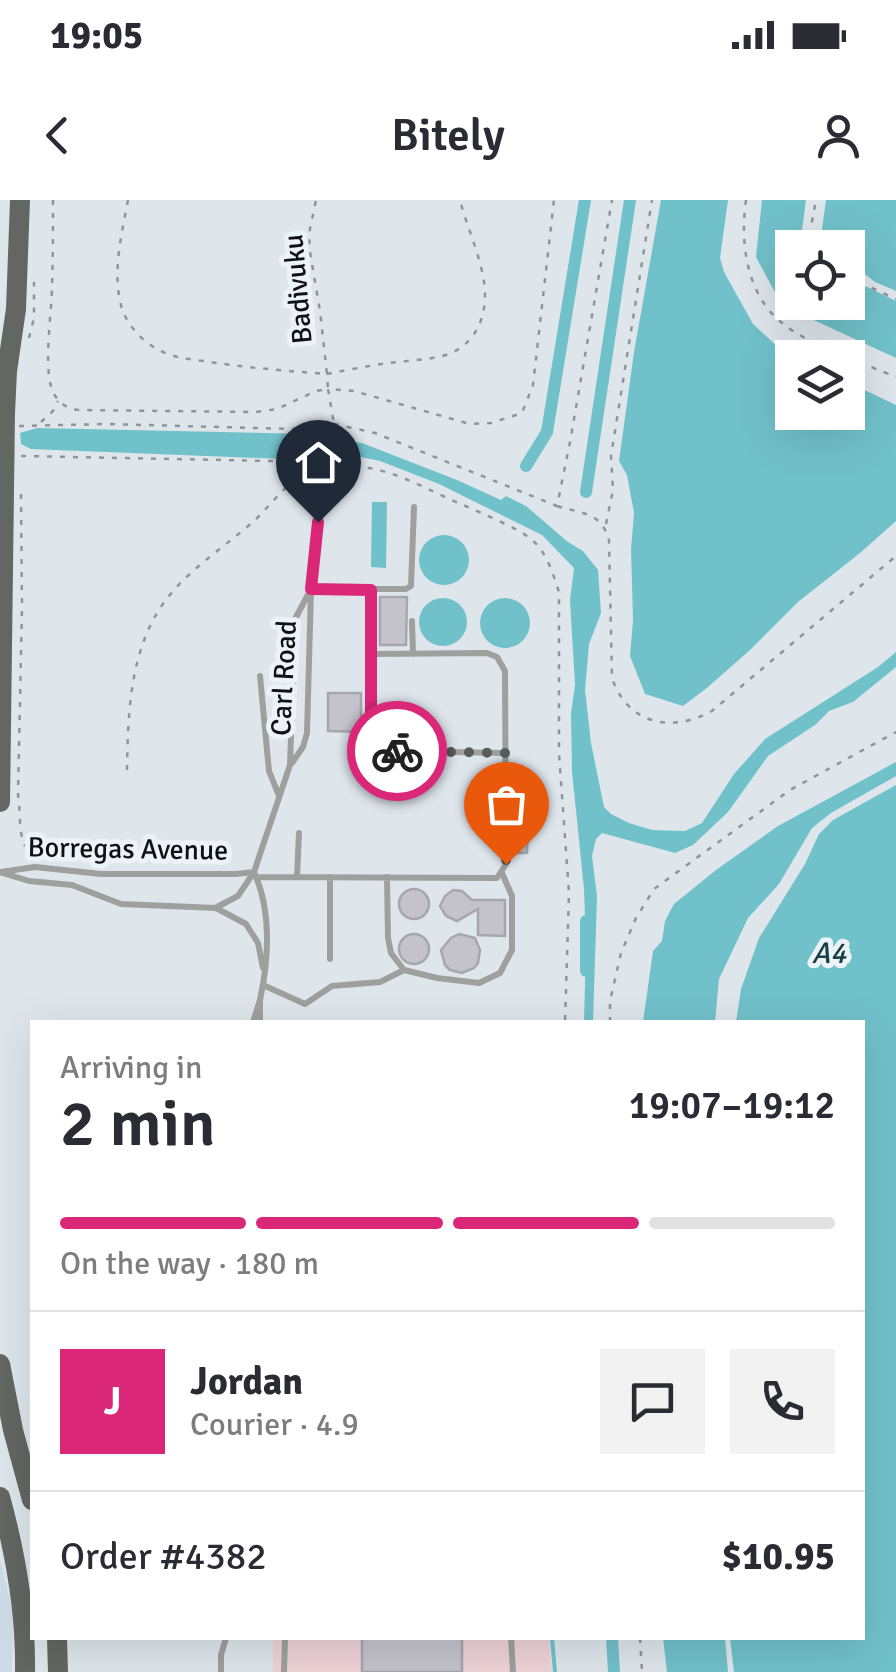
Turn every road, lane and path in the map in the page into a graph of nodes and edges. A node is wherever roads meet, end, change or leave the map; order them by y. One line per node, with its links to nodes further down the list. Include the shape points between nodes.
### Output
1 (20, 200): 17 (main road, via 16,309)
2 (53, 200): 21 (path, via 48,366)
3 (128, 200): 18 (path, via 118,256 120,303 149,345 171,356)
4 (316, 200): 18 (path, Badivuku, via 310,252)
5 (460, 200): 18 (path, via 484,283 484,313 469,342 444,356)
6 (554, 200): 20 (path, via 533,385 522,413 470,424)
7 (612, 200): 30 (path)
8 (652, 200): 32 (path)
9 (746, 200): 15 (path, via 744,250 751,278)
10 (816, 200): 11 (path)
11 (812, 230)
12 (34, 279): 16 (path)
13 (865, 285): 14 (path)
14 (896, 299)
15 (774, 315): 19 (path, via 807,338)
16 (30, 336)
17 (3, 370): 22 (main road)
18 (327, 374): 20 (path, Badivuku)
19 (896, 378)
20 (328, 389): 21 (path, via 256,412 79,410); 24 (path, Badivuku)
21 (59, 400): 23 (path)
22 (13, 418): 23 (path); 25 (main road)
23 (38, 424): 24 (path)
24 (333, 427): 26 (path); 30 (path, via 375,433)
25 (4, 459): 26 (path); 45 (main road)
26 (325, 462): 27 (path)
27 (323, 472): 43 (path, via 299,477 166,600 136,666); 58 (path, via 344,467 390,474 532,539 551,570 559,592 559,754 569,892)
28 (18, 481): 47 (path, via 18,794)
29 (321, 489): 34 (lane, Carl Road)
30 (557, 506): 32 (path)
31 (414, 508): 35 (lane, via 412,586)
32 (605, 526): 33 (path, via 612,678 619,696 657,722 696,720 728,700)
33 (896, 556)
34 (311, 589): 35 (lane); 42 (lane, Carl Road, via 295,619); 42 (lane, Carl Road, via 307,733)
35 (371, 590): 37 (lane)
36 (412, 621): 38 (lane)
37 (371, 654): 38 (lane); 41 (lane, via 375,746)
38 (414, 654): 41 (lane, via 497,657 506,671)
39 (260, 676): 44 (lane, via 269,770)
40 (896, 732): 59 (path, via 790,790 654,889 621,952)
41 (506, 753): 48 (lane)
42 (290, 765): 44 (lane, Carl Road)
43 (126, 770)
44 (280, 797): 49 (lane, Carl Road)
45 (0, 802)
46 (299, 833): 50 (lane)
47 (25, 846)
48 (502, 873): 52 (lane); 55 (lane, via 512,896 512,950 500,972 478,984)
49 (255, 874): 50 (lane); 53 (lane, via 238,896); 53 (lane, Borregas Avenue, via 34,867 0,872 72,885 121,904); 56 (lane, via 268,944)
50 (297, 877): 51 (lane)
51 (330, 877): 52 (lane); 54 (lane)
52 (387, 878): 55 (lane, via 388,938)
53 (216, 908): 56 (lane, Borregas Avenue, via 246,924 258,942)
54 (330, 959)
55 (404, 970): 56 (lane, via 380,982 332,986 304,1004)
56 (264, 980): 57 (lane)
57 (256, 1020)
58 (565, 1020)
59 (610, 1020)
60 (0, 1364): 61 (main road)
61 (30, 1493)
62 (0, 1497): 68 (main road, via 17,1566)
63 (58, 1640): 69 (main road)
64 (225, 1640): 70 (lane)
65 (285, 1640): 71 (lane)
66 (511, 1640): 72 (lane)
67 (640, 1640): 73 (path)
68 (26, 1672)
69 (58, 1672)
70 (221, 1672)
71 (284, 1672)
72 (513, 1672)
73 (642, 1672)

